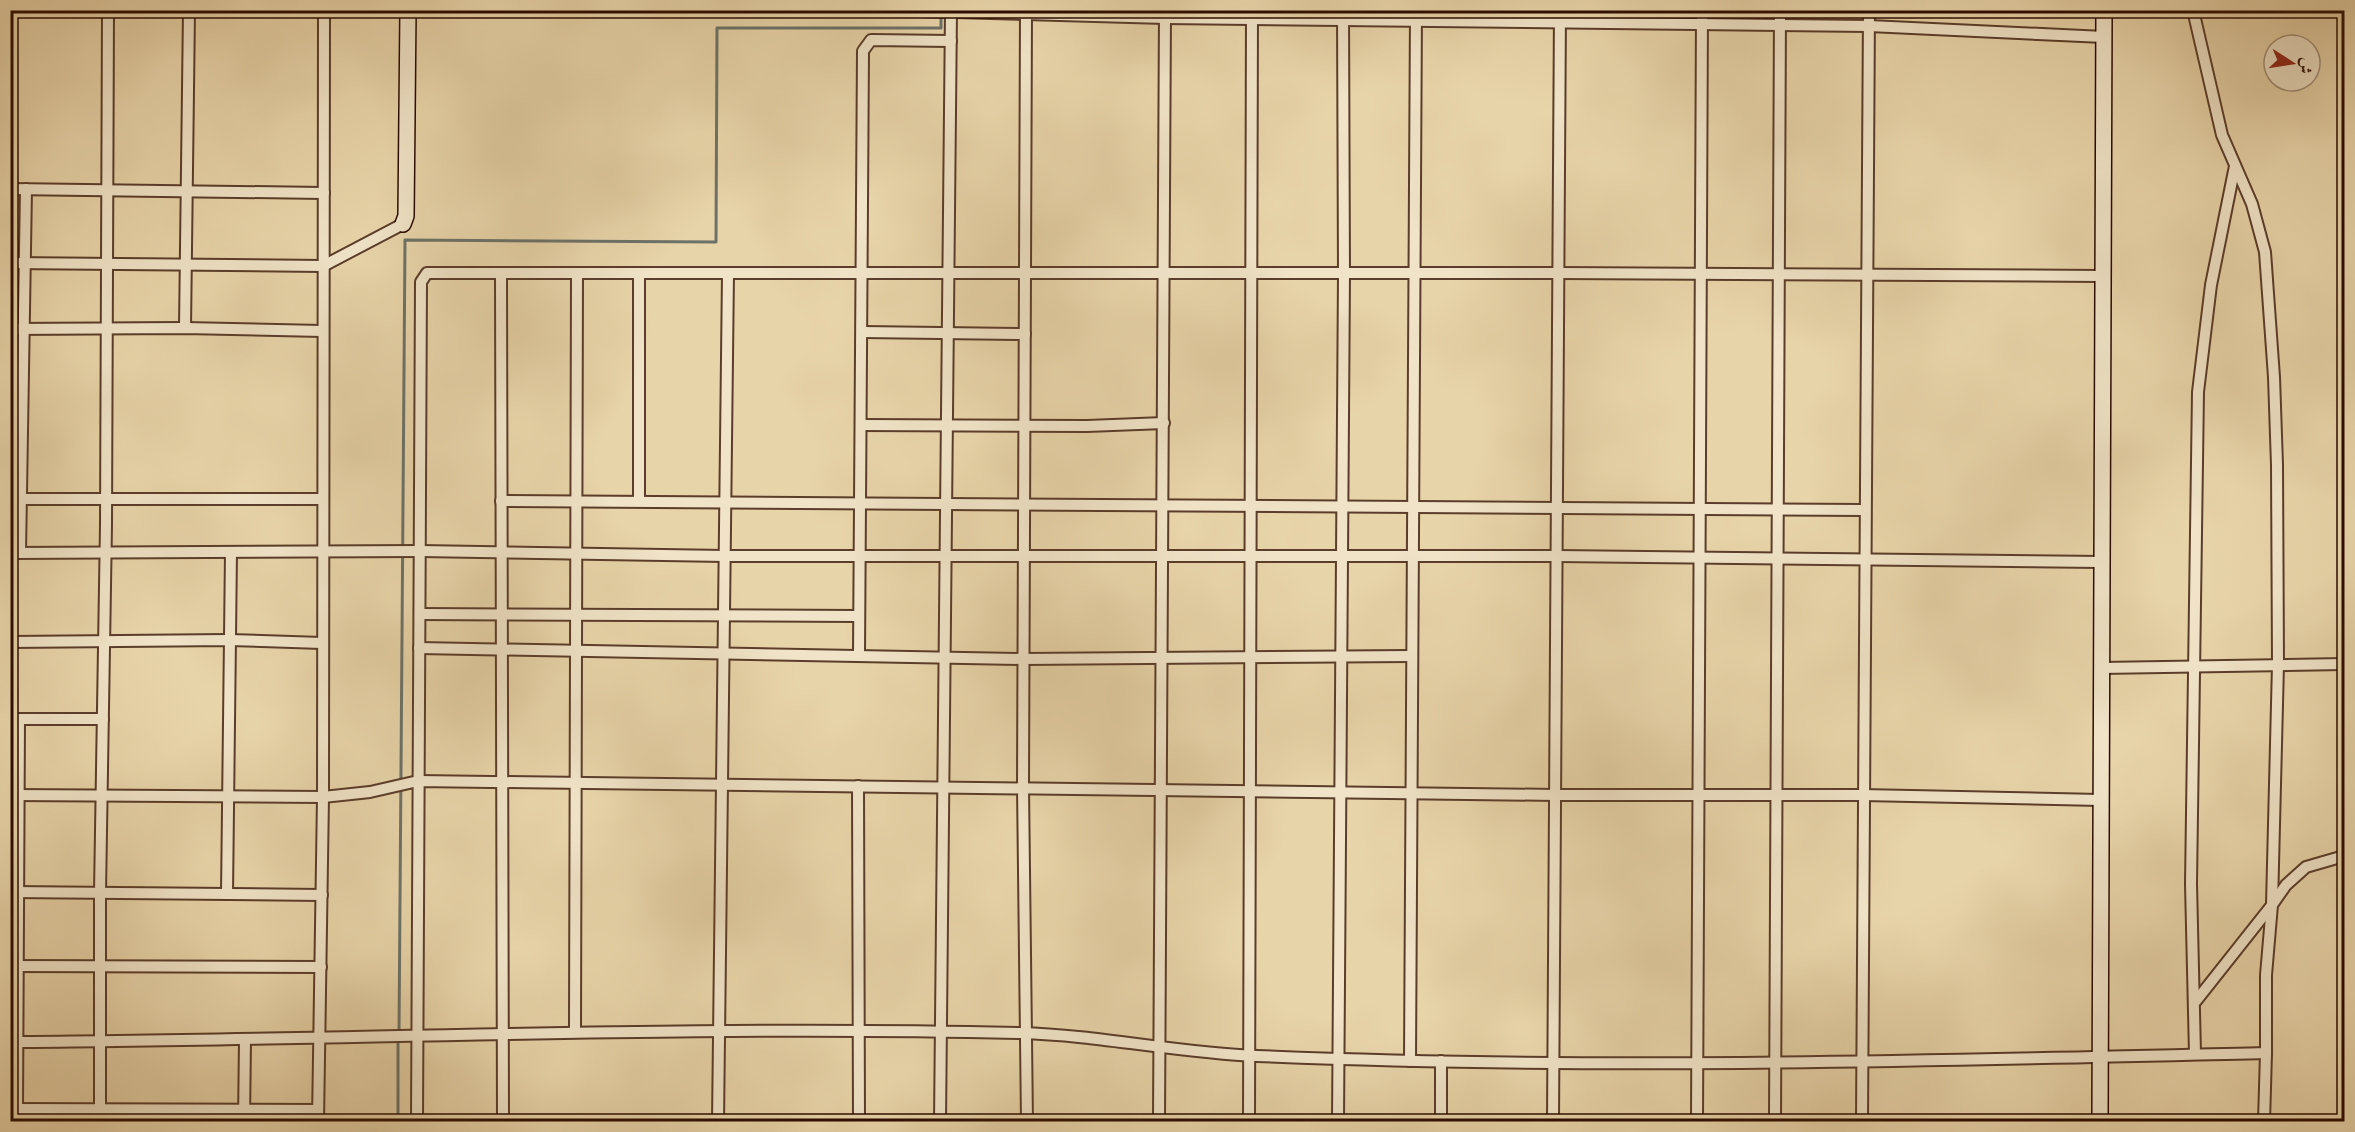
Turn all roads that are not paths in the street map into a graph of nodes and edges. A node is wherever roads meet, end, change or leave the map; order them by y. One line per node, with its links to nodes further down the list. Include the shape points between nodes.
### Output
1 (108, 10): 28 (street)
2 (189, 10): 29 (street)
3 (324, 10): 30 (street)
4 (408, 10): 31 (street)
5 (884, 10): 12 (street)
6 (1560, 10): 19 (street)
7 (1702, 10): 20 (street)
8 (1780, 10): 21 (street)
9 (1869, 10): 22 (street)
10 (2104, 10): 23 (street)
11 (2193, 10): 25 (street, via 2222,135)
12 (951, 11): 13 (street); 24 (street)
13 (1026, 13): 14 (street); 42 (street)
14 (1106, 14): 15 (street)
15 (1165, 14): 16 (street); 45 (street)
16 (1252, 15): 17 (street); 46 (street)
17 (1343, 15): 18 (street); 47 (street)
18 (1416, 16): 19 (street); 48 (street)
19 (1560, 22): 20 (street); 43 (street)
20 (1702, 24): 21 (street); 49 (street)
21 (1780, 25): 22 (street); 50 (street)
22 (1869, 26): 23 (street); 51 (street)
23 (2104, 37): 52 (street)
24 (951, 41): 40 (street, via 871,40 865,46); 41 (street)
25 (2235, 166): 123 (street, via 2260,226 2265,252 2276,442); 125 (street, via 2211,285 2198,392)
26 (10, 189): 27 (street)
27 (26, 189): 28 (street); 33 (street)
28 (107, 190): 29 (street); 34 (street)
29 (186, 191): 30 (street); 35 (street)
30 (324, 193): 36 (street)
31 (403, 224): 36 (street)
32 (10, 263): 33 (street)
33 (24, 263): 34 (street); 55 (street)
34 (106, 263): 35 (street); 56 (street)
35 (186, 265): 36 (street); 53 (street)
36 (323, 266): 57 (street)
37 (577, 273): 38 (street); 44 (street); 69 (street)
38 (639, 273): 39 (street); 70 (street)
39 (728, 273): 40 (street); 71 (street)
40 (862, 273): 41 (street); 58 (street)
41 (948, 273): 42 (street); 59 (street)
42 (1025, 273): 45 (street); 60 (street)
43 (1559, 273): 48 (street); 49 (street); 79 (street)
44 (501, 274): 68 (street); 83 (street, via 428,273 421,282)
45 (1164, 274): 46 (street); 61 (street)
46 (1252, 274): 47 (street); 76 (street)
47 (1344, 274): 48 (street); 77 (street)
48 (1416, 274): 78 (street)
49 (1703, 274): 50 (street); 80 (street)
50 (1781, 274): 51 (street); 81 (street)
51 (1867, 274): 52 (street); 82 (street)
52 (2102, 276): 102 (street)
53 (185, 328): 56 (street); 57 (street)
54 (10, 329): 55 (street)
55 (22, 329): 56 (street); 66 (street)
56 (106, 329): 65 (street)
57 (322, 331): 67 (street)
58 (862, 332): 59 (street); 62 (street)
59 (948, 332): 60 (street); 64 (street)
60 (1025, 334): 63 (street)
61 (1164, 423): 63 (street); 75 (street)
62 (861, 425): 64 (street); 72 (street)
63 (1024, 425): 64 (street); 74 (street)
64 (946, 426): 73 (street)
65 (105, 498): 66 (street); 67 (street); 88 (street)
66 (15, 499): 87 (street)
67 (322, 499): 85 (street)
68 (501, 501): 69 (street); 89 (street)
69 (577, 501): 70 (street); 86 (street)
70 (639, 501): 71 (street)
71 (725, 502): 72 (street); 94 (street)
72 (860, 503): 73 (street); 95 (street)
73 (946, 506): 74 (street); 90 (street)
74 (1024, 506): 75 (street); 91 (street)
75 (1164, 507): 76 (street); 96 (street)
76 (1250, 507): 77 (street); 98 (street)
77 (1342, 508): 78 (street); 92 (street)
78 (1412, 508): 79 (street); 93 (street)
79 (1557, 508): 80 (street); 97 (street)
80 (1700, 508): 81 (street); 99 (street)
81 (1779, 508): 82 (street); 100 (street)
82 (1864, 510): 101 (street)
83 (421, 551): 85 (street); 89 (street); 103 (street)
84 (231, 552): 85 (street); 88 (street); 108 (street)
85 (322, 552): 111 (street)
86 (577, 552): 89 (street); 94 (street); 105 (street)
87 (15, 553): 88 (street)
88 (105, 553): 109 (street)
89 (502, 554): 104 (street)
90 (946, 555): 91 (street); 95 (street); 120 (street)
91 (1024, 555): 96 (street); 122 (street)
92 (1342, 555): 93 (street); 98 (street); 117 (street)
93 (1412, 555): 97 (street); 119 (street)
94 (725, 556): 95 (street); 106 (street)
95 (860, 556): 107 (street)
96 (1164, 556): 98 (street); 121 (street)
97 (1557, 556): 99 (street); 142 (street)
98 (1250, 557): 118 (street)
99 (1700, 558): 100 (street); 140 (street)
100 (1779, 558): 101 (street); 143 (street)
101 (1864, 560): 102 (street); 144 (street)
102 (2101, 562): 126 (street)
103 (420, 614): 104 (street); 112 (street)
104 (502, 615): 105 (street); 113 (street)
105 (576, 615): 106 (street); 114 (street)
106 (724, 616): 107 (street); 115 (street)
107 (860, 616): 116 (street)
108 (229, 640): 109 (street); 111 (street); 146 (street)
109 (104, 641): 110 (street); 128 (street)
110 (10, 642)
111 (322, 643): 147 (street)
112 (420, 648): 113 (street); 129 (street)
113 (502, 648): 114 (street); 130 (street)
114 (576, 649): 115 (street); 131 (street)
115 (724, 653): 116 (street); 132 (street)
116 (859, 655): 120 (street)
117 (1341, 655): 118 (street); 119 (street); 138 (street)
118 (1250, 656): 121 (street); 137 (street)
119 (1411, 656): 139 (street)
120 (945, 657): 122 (street); 134 (street)
121 (1163, 657): 122 (street); 136 (street)
122 (1023, 659): 135 (street)
123 (2278, 664): 124 (street); 125 (street); 155 (street)
124 (2344, 664)
125 (2195, 665): 126 (street); 159 (street, via 2191,884)
126 (2101, 668): 148 (street)
127 (15, 719): 128 (street); 141 (street)
128 (103, 719): 145 (street)
129 (418, 782): 130 (street); 147 (street); 166 (street)
130 (503, 782): 131 (street); 165 (street)
131 (576, 783): 132 (street); 160 (street)
132 (722, 784): 133 (street); 161 (street)
133 (858, 786): 134 (street); 162 (street)
134 (943, 787): 135 (street); 163 (street)
135 (1023, 787): 136 (street); 164 (street)
136 (1162, 789): 137 (street); 171 (street)
137 (1248, 792): 138 (street); 174 (street)
138 (1341, 792): 139 (street); 176 (street)
139 (1411, 793): 142 (street); 177 (street)
140 (1699, 794): 142 (street); 143 (street); 180 (street)
141 (15, 795): 145 (street); 149 (street)
142 (1556, 795): 179 (street)
143 (1777, 795): 144 (street); 181 (street)
144 (1862, 795): 148 (street); 182 (street)
145 (101, 796): 146 (street); 152 (street)
146 (228, 796): 147 (street); 153 (street)
147 (323, 796): 154 (street)
148 (2100, 800): 175 (street)
149 (14, 844): 151 (street)
150 (2344, 856): 155 (street, via 2306,867)
151 (14, 892): 152 (street); 156 (street)
152 (100, 892): 153 (street); 157 (street)
153 (227, 894): 154 (street)
154 (322, 895): 158 (street)
155 (2272, 905): 159 (street); 172 (street, via 2266,975)
156 (14, 966): 157 (street); 170 (street)
157 (100, 967): 158 (street); 169 (street)
158 (321, 967): 167 (street)
159 (2196, 1002): 173 (street)
160 (575, 1032): 161 (street); 165 (street)
161 (719, 1032): 162 (street); 191 (street)
162 (859, 1033): 163 (street); 192 (street)
163 (941, 1033): 164 (street); 193 (street)
164 (1027, 1033): 171 (street); 194 (street)
165 (503, 1034): 166 (street); 190 (street)
166 (417, 1035): 167 (street); 189 (street)
167 (320, 1037): 168 (street); 187 (street)
168 (245, 1039): 169 (street); 186 (street)
169 (101, 1041): 170 (street); 185 (street)
170 (14, 1042): 183 (street)
171 (1161, 1048): 174 (street); 195 (street)
172 (2266, 1053): 173 (street); 204 (street)
173 (2195, 1054): 175 (street)
174 (1251, 1056): 176 (street); 196 (street)
175 (2100, 1057): 182 (street); 203 (street)
176 (1340, 1058): 177 (street); 197 (street)
177 (1410, 1061): 178 (street)
178 (1441, 1061): 179 (street); 198 (street)
179 (1553, 1061): 180 (street); 199 (street)
180 (1697, 1061): 181 (street); 200 (street)
181 (1776, 1061): 182 (street); 201 (street)
182 (1863, 1061): 202 (street)
183 (14, 1109): 184 (street)
184 (51, 1109): 185 (street); 188 (street)
185 (100, 1116): 186 (street)
186 (244, 1116): 187 (street)
187 (318, 1116)
188 (51, 1122)
189 (417, 1122)
190 (503, 1122)
191 (718, 1122)
192 (859, 1122)
193 (940, 1122)
194 (1027, 1122)
195 (1160, 1122)
196 (1249, 1122)
197 (1338, 1122)
198 (1441, 1122)
199 (1553, 1122)
200 (1696, 1122)
201 (1775, 1122)
202 (1862, 1122)
203 (2100, 1122)
204 (2264, 1122)

